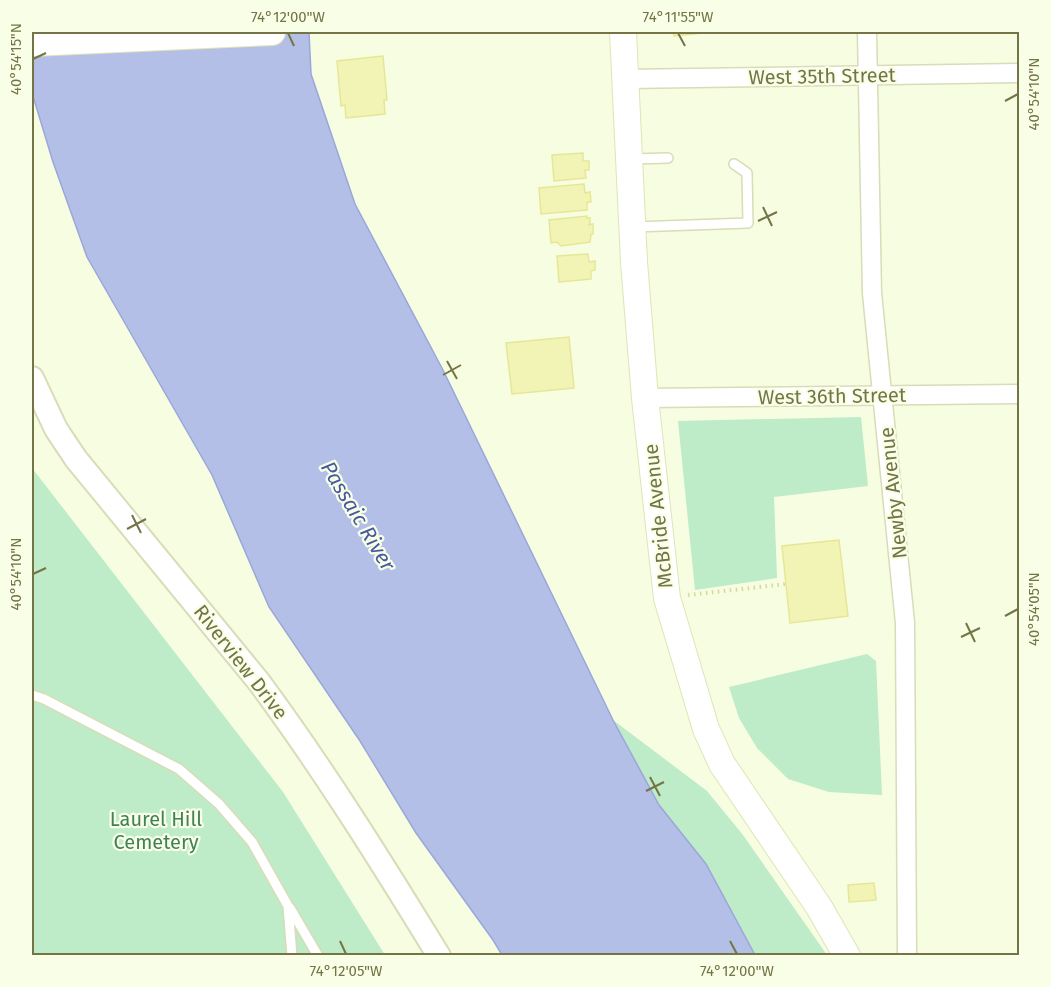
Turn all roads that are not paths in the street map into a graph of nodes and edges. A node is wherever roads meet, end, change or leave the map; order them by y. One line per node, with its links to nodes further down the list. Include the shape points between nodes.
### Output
1 (272, 32): 4 (main road)
2 (623, 32): 7 (main road, McBride Avenue)
3 (867, 32): 6 (street, Newby Avenue)
4 (32, 43)
5 (1020, 73): 6 (street, West 35th Street)
6 (868, 75): 7 (street, West 35th Street); 14 (street, Newby Avenue, via 872,293)
7 (625, 79): 9 (main road, McBride Avenue)
8 (668, 158): 9 (lane)
9 (628, 159): 11 (main road, McBride Avenue)
10 (734, 164): 11 (lane, via 747,173 748,223)
11 (633, 227): 15 (main road, McBride Avenue)
12 (32, 378): 20 (street, Riverview Drive, via 56,429 76,459 287,720)
13 (1020, 394): 14 (street, West 36th Street)
14 (884, 395): 15 (street, West 36th Street); 22 (street, Newby Avenue, via 905,623)
15 (645, 398): 21 (main road, McBride Avenue, via 667,598 706,729 722,764 819,907)
16 (32, 695): 17 (lane, via 178,768 219,804 252,842)
17 (288, 906): 18 (lane); 19 (lane)
18 (292, 956)
19 (318, 956)
20 (439, 956)
21 (847, 956)
22 (907, 956)

